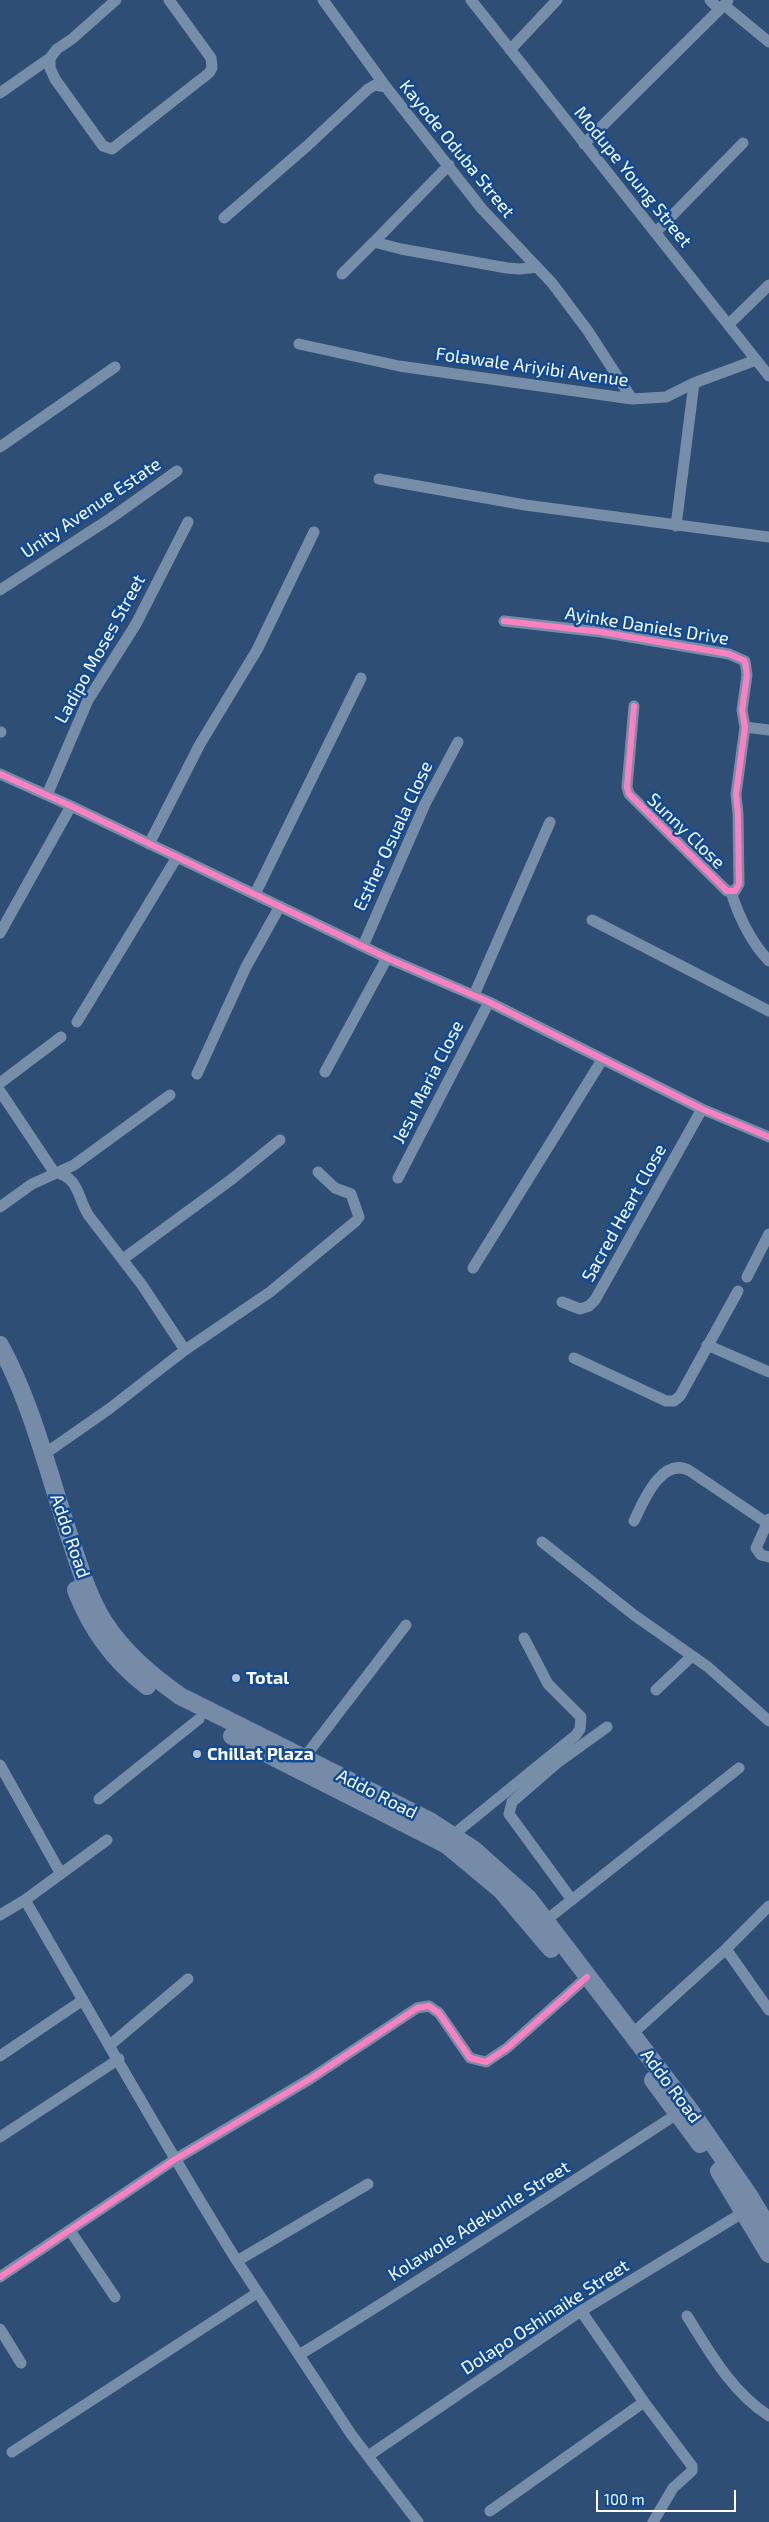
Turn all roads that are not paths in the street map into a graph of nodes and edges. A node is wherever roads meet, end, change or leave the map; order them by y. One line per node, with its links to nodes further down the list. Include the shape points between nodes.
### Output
1 (116, 0): 10 (street)
2 (169, 0): 10 (street, via 211,58 212,68 210,73 112,149 103,146 55,79)
3 (323, 0): 11 (street)
4 (471, 0): 9 (street, Modupe Young Street)
5 (557, 0): 9 (street)
6 (710, 0): 7 (street)
7 (724, 5): 8 (street); 14 (street)
8 (769, 42)
9 (510, 50): 14 (street, Modupe Young Street)
10 (50, 58): 12 (street)
11 (386, 87): 15 (street, Kayode Oduba Street); 16 (street, Kayode Oduba Street, via 374,85 368,89)
12 (0, 93)
13 (743, 143): 17 (street)
14 (584, 144): 17 (street, Modupe Young Street)
15 (449, 165): 18 (street); 19 (street, Kayode Oduba Street, via 482,209)
16 (224, 218)
17 (656, 232): 22 (street, Modupe Young Street)
18 (374, 242): 19 (street, via 507,268); 20 (street)
19 (537, 267): 28 (street, Kayode Oduba Street, via 588,332)
20 (342, 274)
21 (769, 285): 22 (street)
22 (729, 324): 24 (street, Modupe Young Street)
23 (299, 344): 28 (street, Folawale Ariyibi Avenue, via 399,366)
24 (756, 360): 26 (street, Modupe Young Street); 27 (street, Folawale Ariyibi Avenue)
25 (115, 367): 29 (street)
26 (769, 376)
27 (694, 383): 28 (street, Folawale Ariyibi Avenue, via 666,397); 33 (street)
28 (632, 399)
29 (0, 447)
30 (177, 471): 36 (street, Unity Avenue Estate)
31 (379, 479): 33 (street, via 517,504)
32 (188, 522): 44 (street, Ladipo Moses Street, via 136,624 88,700)
33 (676, 526): 35 (street)
34 (314, 532): 47 (street, via 257,650 200,744)
35 (769, 537)
36 (0, 590)
37 (504, 621): 40 (street, Ayinke Daniels Drive, via 601,632 742,658 747,667 742,704)
38 (360, 678): 50 (street)
39 (634, 706): 49 (street, Sunny Close, via 629,794 726,891)
40 (745, 728): 41 (street); 49 (street, Sunny Close, via 736,794 739,884)
41 (769, 730)
42 (458, 742): 54 (street, Esther Osuala Close, via 425,804)
43 (0, 774): 44 (street)
44 (47, 795): 45 (street)
45 (71, 806): 47 (street); 53 (street)
46 (550, 822): 57 (street)
47 (149, 844): 48 (street)
48 (177, 857): 50 (street); 60 (street)
49 (731, 892): 56 (street, via 738,916)
50 (255, 894): 51 (street)
51 (280, 906): 54 (street); 64 (street, via 246,967)
52 (592, 920): 59 (street)
53 (0, 933)
54 (363, 946): 55 (street)
55 (387, 958): 57 (street); 63 (street)
56 (769, 961)
57 (474, 995): 58 (street)
58 (489, 1002): 62 (street); 73 (street, Jesu Maria Close)
59 (769, 1011)
60 (77, 1022)
61 (61, 1037): 65 (street)
62 (602, 1060): 68 (street); 77 (street)
63 (325, 1072)
64 (197, 1074)
65 (0, 1083)
66 (0, 1091): 71 (street)
67 (170, 1095): 71 (street, via 74,1165)
68 (702, 1109): 69 (street); 80 (street, Sacred Heart Close, via 595,1300 580,1309)
69 (769, 1138)
70 (280, 1140): 76 (street)
71 (54, 1172): 74 (street); 76 (street, via 62,1173 79,1188 83,1207)
72 (318, 1172): 83 (street, via 335,1188 351,1194 358,1213 356,1221 270,1292)
73 (398, 1178)
74 (0, 1207)
75 (769, 1234): 78 (street)
76 (123, 1259): 83 (street)
77 (473, 1268)
78 (747, 1277)
79 (738, 1290): 82 (street)
80 (562, 1302)
81 (0, 1345): 87 (main road, Addo Road, via 26,1402)
82 (706, 1345): 84 (street, via 680,1396 674,1401); 86 (street)
83 (184, 1350): 87 (street, via 109,1409)
84 (574, 1358)
85 (0, 1370): 96 (main road, Addo Road, via 20,1418 89,1619 128,1671 165,1700)
86 (769, 1372)
87 (43, 1455): 99 (main road, Addo Road, via 83,1576 103,1621 120,1644 145,1670 180,1696)
88 (634, 1521): 89 (street, via 656,1480 668,1471 680,1468 690,1471)
89 (768, 1521): 91 (street, via 756,1548 758,1553)
90 (542, 1542): 94 (street)
91 (769, 1557)
92 (406, 1625): 99 (street)
93 (524, 1638): 103 (street, via 548,1684 581,1717 580,1729)
94 (692, 1656): 95 (street); 97 (street, via 728,1683)
95 (656, 1690)
96 (199, 1719): 102 (street); 113 (main road, Addo Road, via 447,1845 514,1903)
97 (769, 1721)
98 (607, 1727): 107 (street, via 557,1764 512,1802 508,1810)
99 (304, 1758): 103 (main road, Addo Road, via 422,1816)
100 (0, 1765): 105 (street)
101 (739, 1768): 107 (street)
102 (99, 1799)
103 (453, 1835): 110 (main road, Addo Road, via 511,1882)
104 (107, 1840): 105 (street)
105 (61, 1874): 106 (street)
106 (25, 1900): 109 (street); 114 (street)
107 (572, 1900): 110 (street)
108 (769, 1906): 111 (street)
109 (0, 1916)
110 (545, 1921): 113 (main road, Addo Road)
111 (726, 1949): 115 (street); 116 (street)
112 (188, 1979): 117 (street)
113 (582, 1981): 116 (main road, Addo Road); 120 (main road, Addo Road); 122 (street, via 507,2048 486,2062 470,2058 439,2013 429,2006 417,2008 310,2079)
114 (83, 2000): 117 (street); 118 (street)
115 (769, 2010)
116 (632, 2034): 125 (main road, Addo Road, via 689,2109)
117 (110, 2044): 119 (street)
118 (0, 2056)
119 (119, 2059): 121 (street); 122 (street)
120 (678, 2114): 124 (main road, Addo Road); 135 (street, Kolawole Adekunle Street)
121 (0, 2137)
122 (174, 2160): 126 (street); 128 (street)
123 (368, 2184): 128 (street)
124 (744, 2212): 127 (main road, Addo Road); 132 (street, Dolapo Oshinaike Street)
125 (769, 2229)
126 (71, 2232): 129 (street); 131 (street)
127 (769, 2254)
128 (237, 2261): 130 (street)
129 (0, 2278)
130 (257, 2293): 135 (street); 139 (street)
131 (116, 2297)
132 (581, 2311): 137 (street); 140 (street, Dolapo Oshinaike Street)
133 (687, 2316): 138 (street, via 722,2372 742,2395)
134 (0, 2329): 136 (street)
135 (299, 2355): 140 (street)
136 (21, 2363)
137 (644, 2402): 141 (street); 143 (street, via 692,2468 673,2488)
138 (769, 2416)
139 (12, 2452)
140 (368, 2456): 142 (street)
141 (490, 2510)
142 (418, 2522)
143 (652, 2522)

